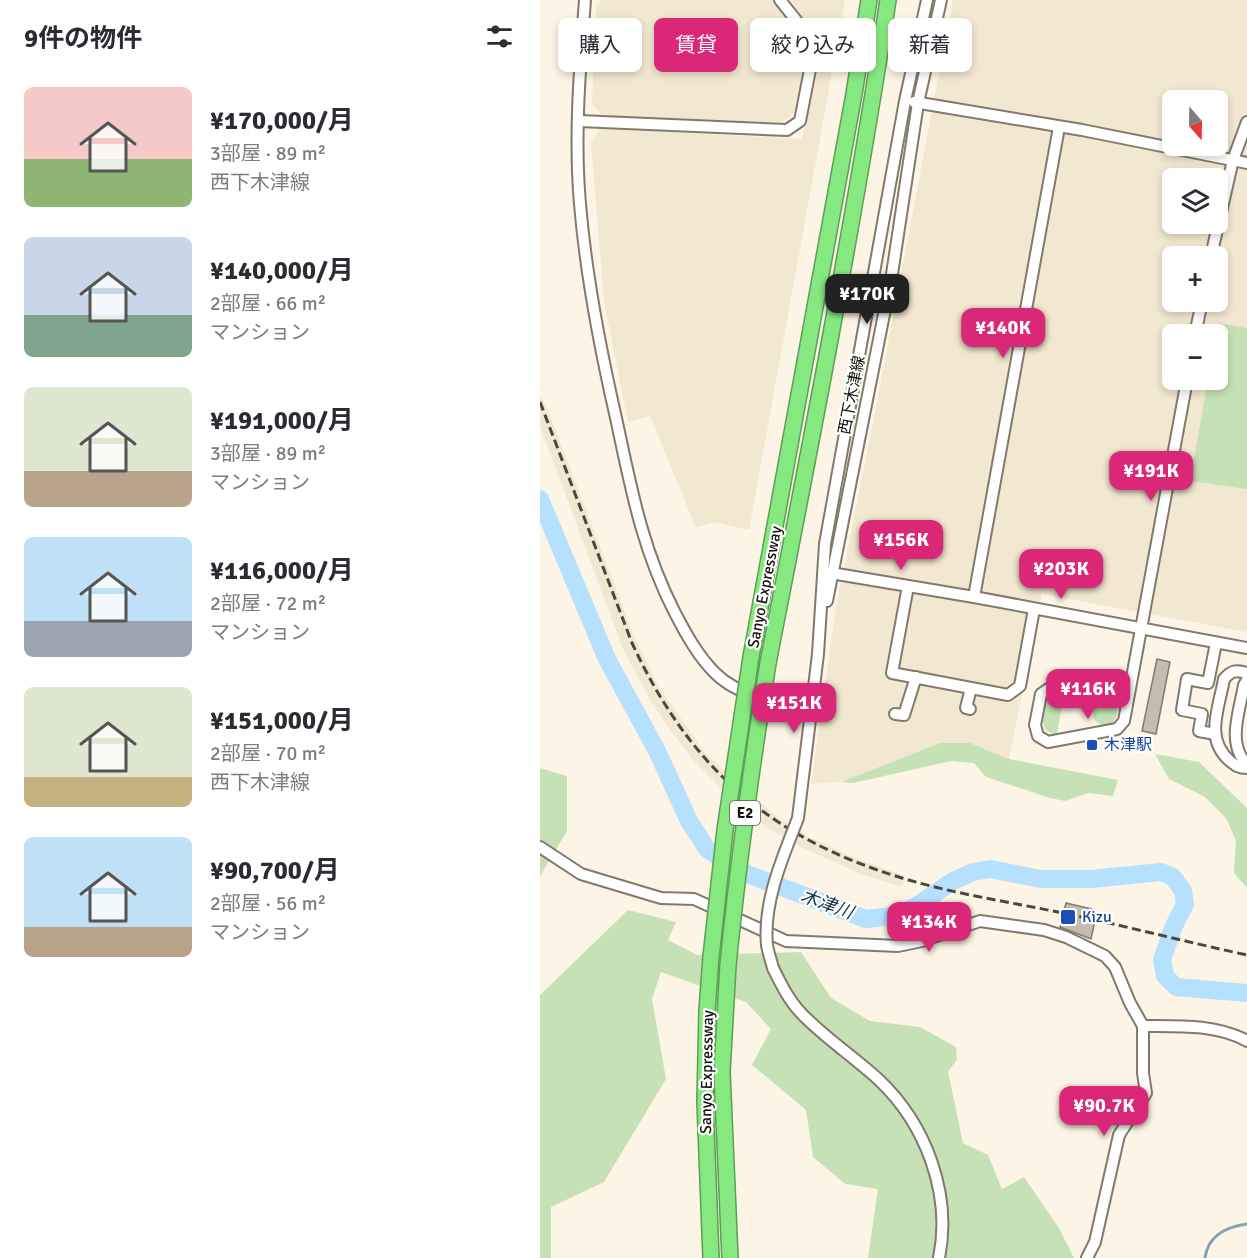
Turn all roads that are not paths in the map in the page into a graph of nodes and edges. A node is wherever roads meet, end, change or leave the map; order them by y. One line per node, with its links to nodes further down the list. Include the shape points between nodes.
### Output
1 (585, 0): 9 (street)
2 (780, 0): 9 (street, via 815,44 800,121 787,130)
3 (869, 0): 39 (highway, Sanyo Expressway / E2, bridge, via 751,657 725,830 707,1010 705,1102)
4 (888, 0): 40 (highway, Sanyo Expressway / E2, bridge, via 768,663 735,892 722,1072)
5 (927, 0): 7 (street, 西下木津線)
6 (941, 0): 8 (street, 西下木津線)
7 (905, 101): 8 (street); 16 (street, 西下木津線, via 825,544)
8 (918, 102): 11 (street); 16 (street, 西下木津線, via 892,274)
9 (579, 122): 30 (street, via 580,203 603,360 637,518 661,586 698,652 716,674 737,689 776,702)
10 (1247, 122): 12 (street)
11 (1059, 127): 12 (street); 18 (street)
12 (1233, 160): 13 (street); 14 (street)
13 (1247, 163)
14 (1213, 246)
15 (1185, 390): 20 (street)
16 (828, 573): 17 (street); 30 (street, 西下木津線)
17 (908, 586): 18 (street); 24 (street, via 892,673)
18 (974, 597): 19 (street)
19 (1034, 609): 20 (street); 28 (street, via 1020,686 1008,695)
20 (1142, 629): 21 (street); 29 (street)
21 (1216, 643): 22 (street); 26 (street)
22 (1247, 648)
23 (1247, 673): 27 (street, via 1229,673)
24 (916, 677): 28 (street); 32 (street, via 904,715)
25 (1247, 680): 33 (street)
26 (1208, 683): 27 (street); 34 (street, via 1187,679 1182,710 1202,714 1199,731)
27 (1223, 686): 34 (street)
28 (971, 688): 31 (street, via 966,708)
29 (1128, 697): 29 (street, via 1124,721 1117,729 1047,742 1038,736 1035,724 1041,694 1054,685)
30 (812, 706): 41 (street, 西下木津線, bridge, via 798,818 778,872 768,914 767,945 785,993 801,1013 890,1090 910,1118 928,1151 938,1182 944,1214)
31 (970, 709)
32 (895, 714)
33 (1243, 719): 35 (street, via 1235,741)
34 (1215, 734): 35 (street, via 1222,754 1239,768)
35 (1247, 766)
36 (540, 847): 37 (street, via 581,874 661,898 694,899 786,941 898,946 980,921 1044,930 1105,956 1115,967)
37 (1143, 1026): 38 (street, via 1191,1026); 42 (street, via 1146,1093 1119,1135 1095,1242)
38 (1247, 1041)
39 (711, 1258)
40 (730, 1258)
41 (939, 1258)
42 (1087, 1258)

